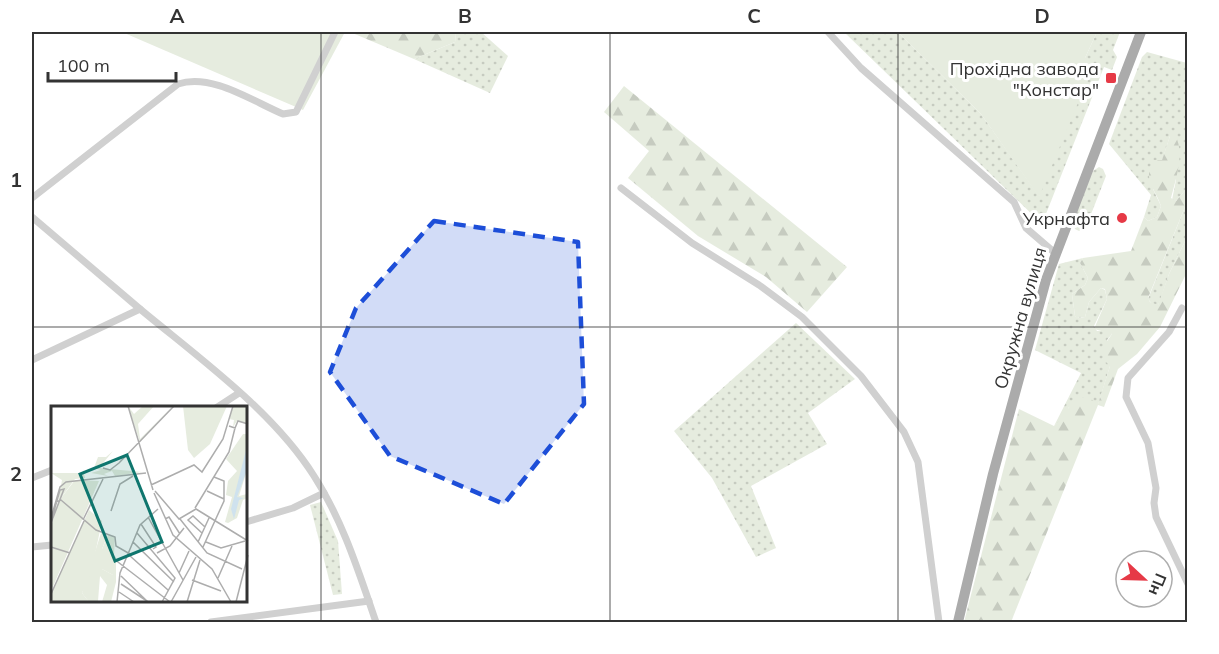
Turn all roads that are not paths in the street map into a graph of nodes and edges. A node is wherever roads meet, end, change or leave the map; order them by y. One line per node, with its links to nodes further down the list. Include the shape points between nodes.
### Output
1 (335, 32): 5 (street, via 300,107 291,115 206,82 188,80 168,89)
2 (828, 32): 7 (street, via 869,75 1014,202 1026,228)
3 (1141, 32): 7 (main road, Окружна вулиця)
4 (621, 188): 23 (street, via 692,243 802,317 861,376 904,432 918,462)
5 (32, 198)
6 (32, 217): 9 (street)
7 (1055, 253): 24 (main road, Окружна вулиця, via 993,474)
8 (1182, 308): 19 (street, via 1169,332 1128,378 1126,397 1148,443 1156,488 1156,516)
9 (140, 309): 10 (street); 11 (street)
10 (32, 360)
11 (239, 393): 12 (street); 15 (street, via 300,456)
12 (219, 406)
13 (51, 470): 14 (street)
14 (32, 478)
15 (324, 493): 16 (street, via 293,508); 20 (street, via 343,530)
16 (248, 521)
17 (51, 545): 18 (street)
18 (32, 547)
19 (1188, 584)
20 (369, 601): 21 (street); 22 (street)
21 (211, 622)
22 (376, 622)
23 (939, 622)
24 (958, 622)

